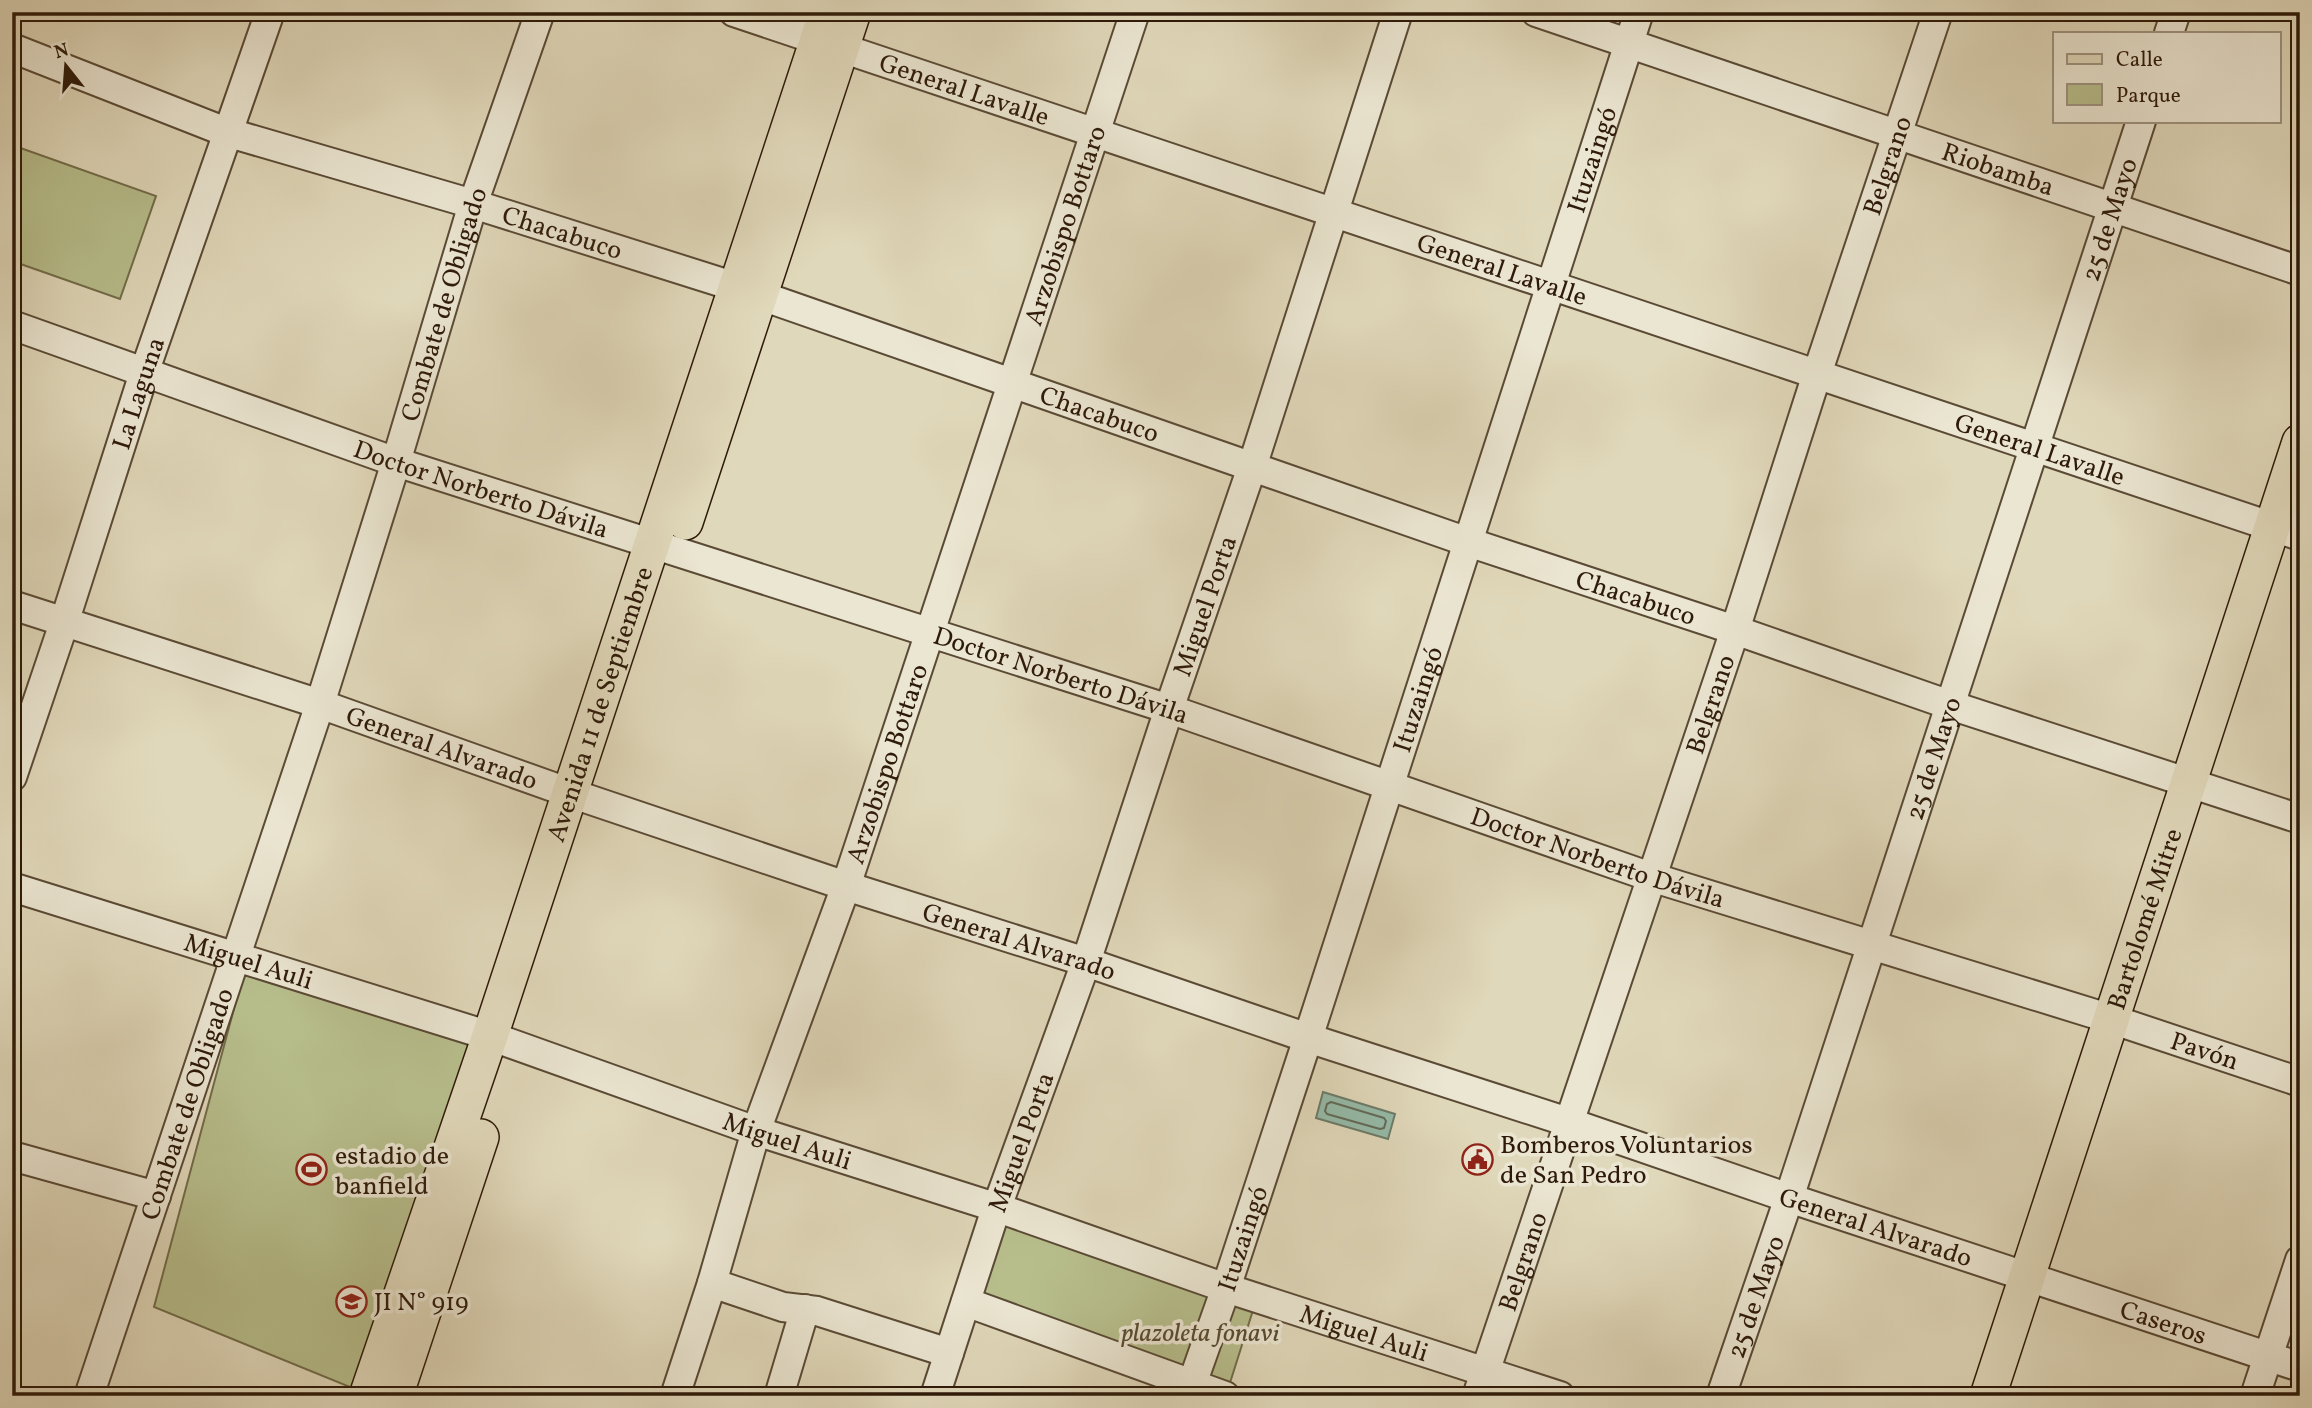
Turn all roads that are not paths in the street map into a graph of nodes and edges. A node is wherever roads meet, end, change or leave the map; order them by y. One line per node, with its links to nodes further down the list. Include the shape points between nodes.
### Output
1 (270, 12): 16 (street, La Laguna)
2 (540, 12): 19 (street, Combate de Obligado)
3 (734, 12): 12 (street, General Lavalle)
4 (853, 12): 12 (main road, Avenida 11 de Septiembre)
5 (1135, 12): 17 (street, Arzobispo Bottaro)
6 (1398, 12): 21 (street, Miguel Porta)
7 (1536, 12): 13 (street, Riobamba)
8 (1639, 12): 13 (street, Ituzaingó)
9 (1938, 12): 18 (street, Belgrano)
10 (2176, 12): 11 (street)
11 (2169, 32)
12 (829, 34): 17 (street, General Lavalle); 24 (main road, Avenida 11 de Septiembre)
13 (1629, 44): 18 (street, Riobamba); 23 (street, Ituzaingó)
14 (12, 48): 16 (street, Chacabuco)
15 (2141, 122): 20 (street, 25 de Mayo)
16 (226, 132): 19 (street, Chacabuco); 26 (street, La Laguna)
17 (1095, 132): 21 (street, General Lavalle); 28 (street, Arzobispo Bottaro)
18 (1898, 135): 20 (street, Riobamba); 27 (street, Belgrano)
19 (472, 204): 24 (street, Chacabuco); 31 (street, Combate de Obligado)
20 (2112, 208): 22 (street, Riobamba); 30 (street, 25 de Mayo)
21 (1332, 212): 23 (street, General Lavalle); 32 (street, Miguel Porta)
22 (2300, 271)
23 (1551, 285): 27 (street, General Lavalle); 34 (street, Ituzaingó)
24 (748, 291): 28 (street, Chacabuco); 35 (main road, Avenida 11 de Septiembre)
25 (12, 324): 26 (street, Doctor Norberto Dávila)
26 (144, 373): 31 (street, Doctor Norberto Dávila); 37 (street, La Laguna)
27 (1817, 374): 30 (street, General Lavalle); 38 (street, Belgrano)
28 (1012, 383): 32 (street, Chacabuco); 39 (street, Arzobispo Bottaro)
29 (2300, 442): 33 (main road, Bartolomé Mitre)
30 (2034, 447): 33 (street, General Lavalle); 41 (street, 25 de Mayo)
31 (396, 462): 35 (street, Doctor Norberto Dávila); 40 (street, Combate de Obligado)
32 (1252, 467): 34 (street, Chacabuco); 42 (street, Miguel Porta)
33 (2286, 531): 44 (main road, Bartolomé Mitre)
34 (1468, 542): 38 (street, Chacabuco); 45 (street, Ituzaingó)
35 (663, 547): 39 (street, Doctor Norberto Dávila); 46 (main road, Avenida 11 de Septiembre)
36 (12, 605): 37 (street, General Alvarado)
37 (64, 623): 40 (street, General Alvarado); 43 (street, La Laguna)
38 (1735, 630): 41 (street, Chacabuco); 48 (street, Belgrano)
39 (929, 632): 42 (street, Doctor Norberto Dávila); 49 (street, Arzobispo Bottaro)
40 (320, 704): 46 (street, General Alvarado); 52 (street, Combate de Obligado)
41 (1950, 705): 44 (street, Chacabuco); 51 (street, 25 de Mayo)
42 (1169, 709): 45 (street, Doctor Norberto Dávila); 53 (street, Miguel Porta)
43 (12, 777)
44 (2188, 782): 47 (street, Chacabuco); 54 (main road, Bartolomé Mitre)
45 (1389, 787): 48 (street, Doctor Norberto Dávila); 55 (street, Ituzaingó)
46 (581, 797): 49 (street, General Alvarado); 56 (main road, Avenida 11 de Septiembre)
47 (2300, 819)
48 (1651, 877): 51 (street, Doctor Norberto Dávila); 58 (street, Belgrano)
49 (846, 886): 53 (street, General Alvarado); 59 (street, Arzobispo Bottaro)
50 (12, 887): 52 (street, Miguel Auli)
51 (1871, 946): 54 (street, Doctor Norberto Dávila); 62 (street, 25 de Mayo)
52 (235, 957): 56 (street, Miguel Auli); 61 (street, Combate de Obligado)
53 (1086, 962): 55 (street, General Alvarado); 63 (street, Miguel Porta)
54 (2111, 1019): 57 (street, Pavón); 65 (main road, Bartolomé Mitre)
55 (1308, 1038): 58 (street, General Alvarado); 67 (street, Ituzaingó)
56 (501, 1040): 59 (street, Miguel Auli); 76 (main road, Avenida 11 de Septiembre); 77 (main road, Avenida 11 de Septiembre)
57 (2300, 1082)
58 (1568, 1122): 62 (street, General Alvarado); 73 (street, Belgrano)
59 (756, 1130): 63 (street, Miguel Auli); 66 (street, Arzobispo Bottaro)
60 (12, 1156): 61 (street)
61 (156, 1196): 75 (street, Combate de Obligado)
62 (1789, 1198): 65 (street, General Alvarado); 83 (street, 25 de Mayo)
63 (998, 1208): 67 (street, Miguel Auli); 68 (street, Miguel Porta)
64 (2300, 1260): 71 (street)
65 (2026, 1277): 71 (street, Caseros); 84 (main road, Bartolomé Mitre)
66 (712, 1283): 69 (street, via 783,1307); 78 (street, Arzobispo Bottaro)
67 (1226, 1288): 73 (street, Miguel Auli); 74 (street, Ituzaingó)
68 (966, 1302): 70 (street, Miguel Porta); 74 (street)
69 (805, 1309): 70 (street); 79 (street)
70 (949, 1353): 80 (street, Miguel Porta)
71 (2267, 1357): 72 (street, Caseros); 85 (street)
72 (2300, 1367)
73 (1481, 1383): 82 (street, Miguel Auli)
74 (1192, 1384): 81 (street)
75 (89, 1396)
76 (367, 1396)
77 (395, 1396)
78 (675, 1396)
79 (779, 1396)
80 (935, 1396)
81 (1225, 1396)
82 (1560, 1396)
83 (1721, 1396)
84 (1988, 1396)
85 (2255, 1396)

